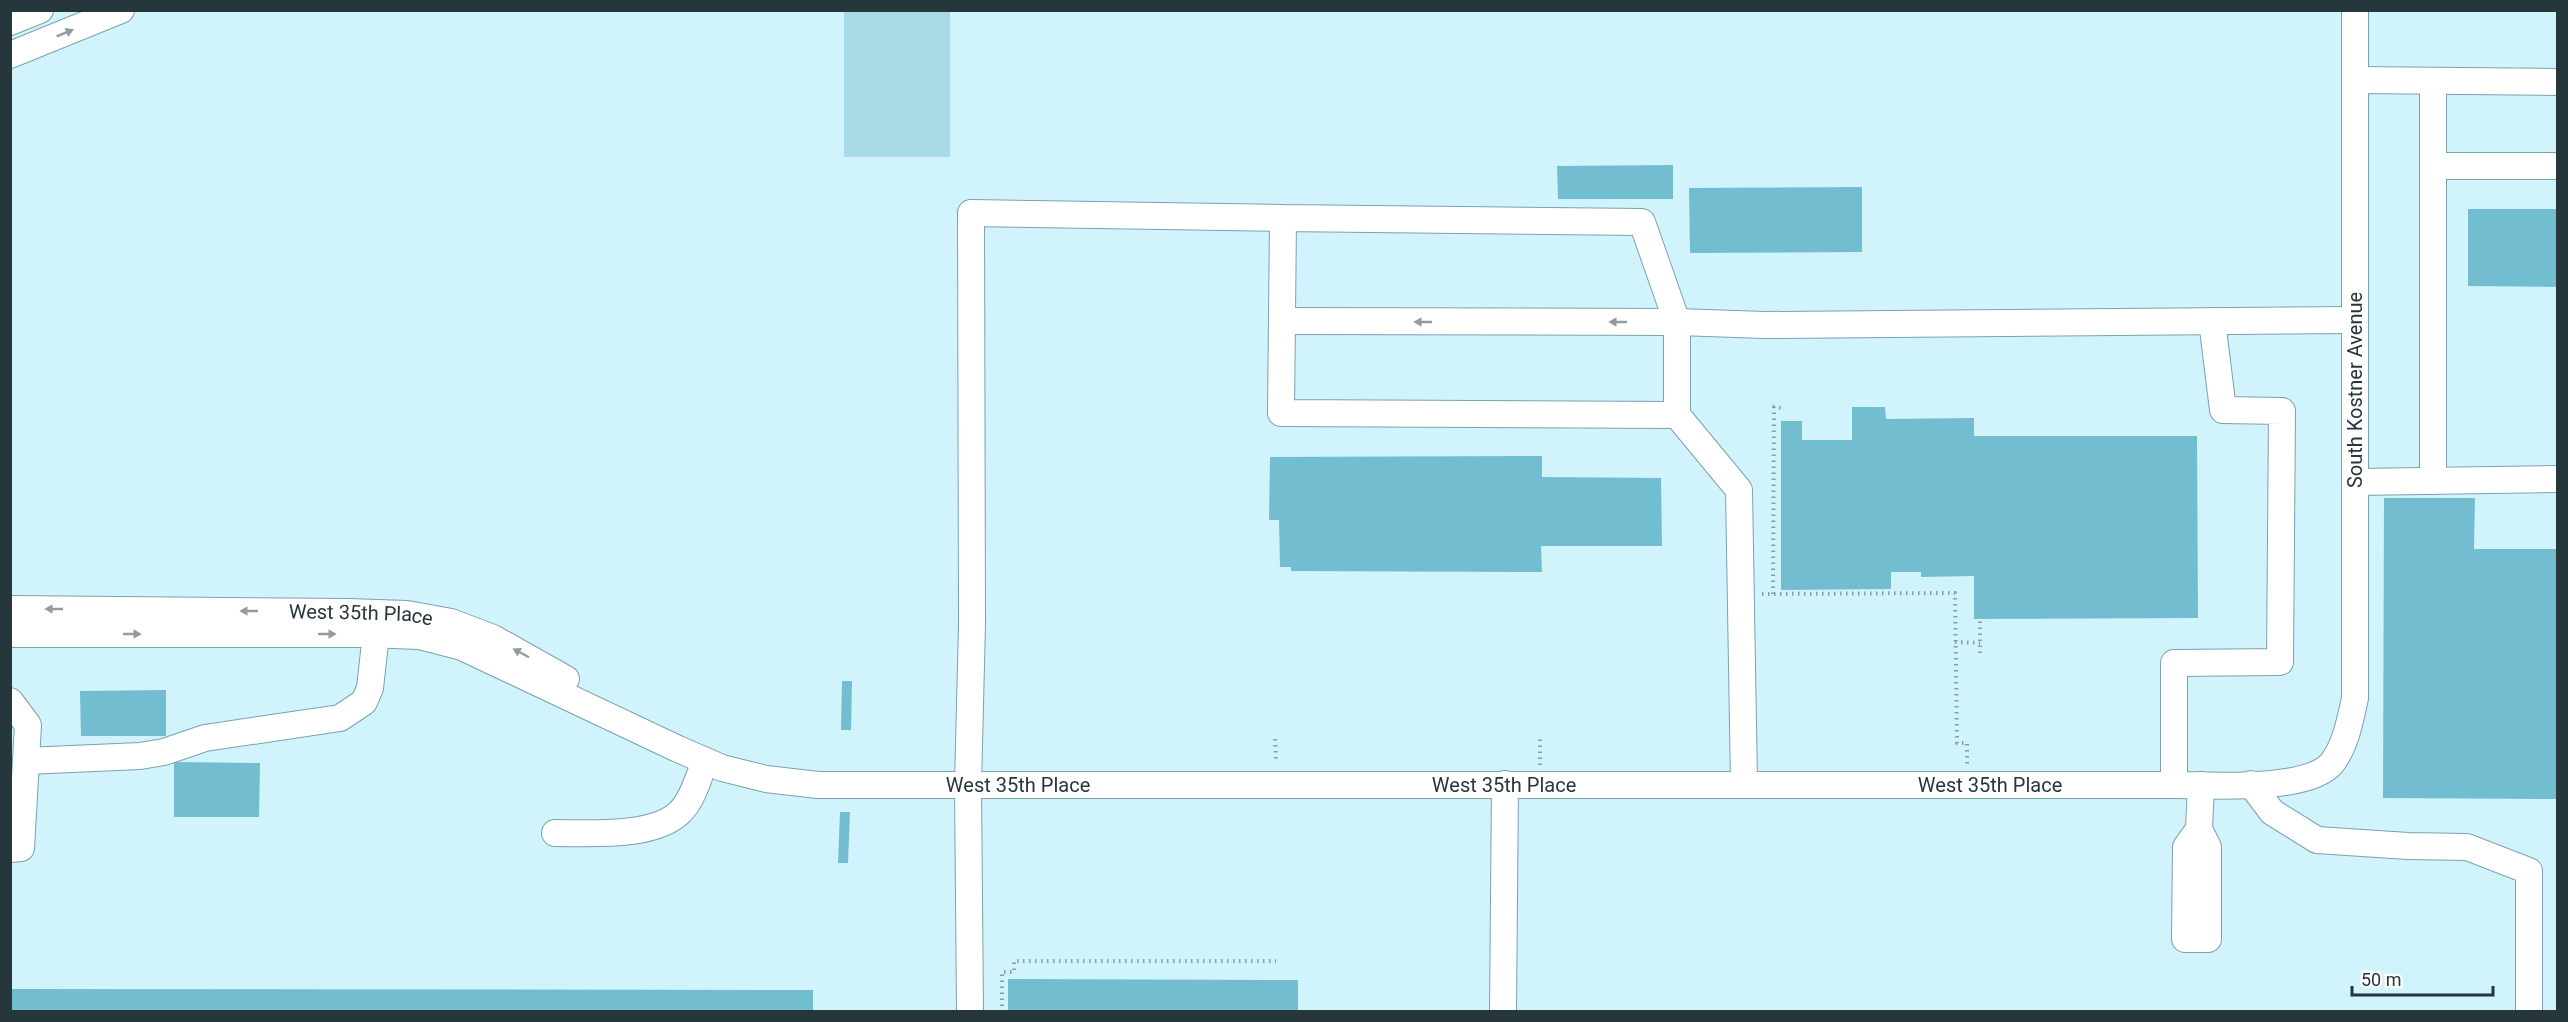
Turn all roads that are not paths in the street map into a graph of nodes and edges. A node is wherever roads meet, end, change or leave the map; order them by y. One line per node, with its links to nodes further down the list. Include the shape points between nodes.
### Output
1 (40, 10): 4 (street)
2 (121, 10): 5 (street, one-way to 2)
3 (2355, 10): 6 (street, South Kostner Avenue)
4 (10, 22)
5 (10, 55)
6 (2355, 80): 7 (street); 12 (street, South Kostner Avenue)
7 (2433, 82): 8 (street); 9 (street)
8 (2558, 82)
9 (2433, 166): 10 (street); 18 (street)
10 (2558, 166)
11 (1283, 218): 13 (street); 15 (street, via 1642,222); 32 (street, via 971,213 972,624)
12 (2355, 320): 14 (street); 19 (street, South Kostner Avenue)
13 (1282, 321): 15 (street, one-way to 13); 16 (street, via 1281,413)
14 (2212, 321): 15 (street, via 1765,325); 33 (street, via 2223,410 2282,411 2280,662 2174,663)
15 (1677, 322): 16 (street)
16 (1677, 414): 28 (street, via 1739,490)
17 (2558, 479): 18 (street)
18 (2433, 481): 19 (street)
19 (2355, 482): 27 (street, South Kostner Avenue, via 2355,698 2348,731)
20 (10, 609): 24 (street, West 35th Place, one-way to 20, via 542,664 493,638 451,622 348,612)
21 (10, 634): 22 (street, West 35th Place, one-way to 22)
22 (376, 634): 24 (street, West 35th Place, via 419,636 462,647); 25 (street, via 370,688 364,702 340,718 205,738 140,756)
23 (10, 701): 25 (street, via 28,725)
24 (678, 749): 26 (street, West 35th Place)
25 (26, 761): 36 (street, via 21,848)
26 (705, 761): 32 (street, West 35th Place, via 766,779 818,785); 35 (street, via 683,810 669,822 622,832)
27 (2331, 764): 31 (street, West 35th Place, via 2308,779)
28 (1744, 783): 29 (street, West 35th Place); 33 (street, West 35th Place)
29 (1504, 784): 32 (street, West 35th Place); 38 (street)
30 (2201, 784): 31 (street, West 35th Place); 33 (street, West 35th Place); 34 (street)
31 (2251, 784): 39 (street, via 2272,812 2317,840 2467,847 2529,870)
32 (968, 785): 37 (street)
33 (2174, 785)
34 (2199, 829)
35 (555, 833)
36 (10, 849)
37 (969, 1011)
38 (1503, 1011)
39 (2529, 1011)

